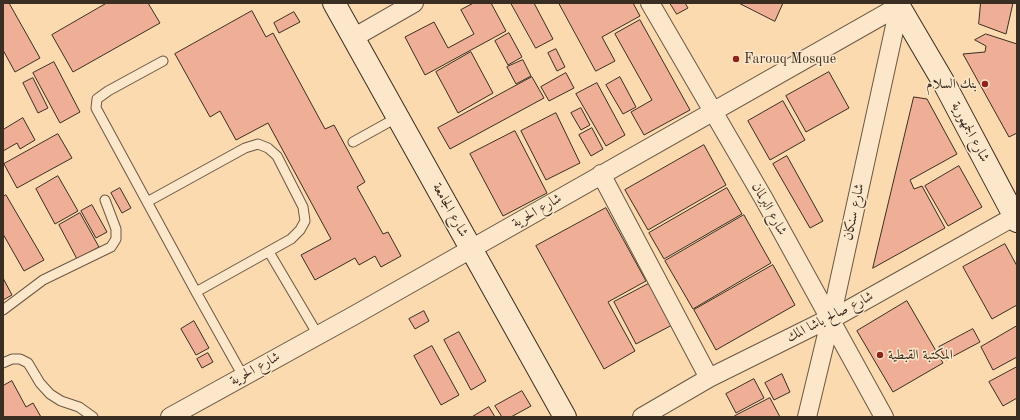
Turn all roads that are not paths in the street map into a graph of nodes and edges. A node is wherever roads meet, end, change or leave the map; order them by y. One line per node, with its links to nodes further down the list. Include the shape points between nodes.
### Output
1 (334, 3): 5 (main road, شارع الجامعة)
2 (414, 3): 5 (street)
3 (650, 3): 7 (street, شارع البرلمان)
4 (900, 4): 7 (street, شارع الحرية); 13 (main road, شارع الجمهورية); 18 (street, شارع سنكان)
5 (353, 38): 8 (main road, شارع الجامعة)
6 (163, 61): 12 (lane, via 97,99 96,108)
7 (712, 111): 10 (street, شارع الحرية); 18 (street, شارع البرلمان, via 764,199)
8 (398, 117): 9 (lane); 14 (main road, شارع الجامعة)
9 (353, 142)
10 (601, 174): 14 (street, شارع الحرية); 22 (street)
11 (105, 200): 17 (lane, via 116,229 116,239 111,247 43,280)
12 (147, 202): 15 (lane, via 245,148 258,144 268,148 277,156 303,207 305,221 291,239); 16 (lane)
13 (1016, 217): 18 (street, شارع صالح باشا المك)
14 (471, 248): 19 (street, شارع الحرية); 25 (main road, شارع الجامعة)
15 (269, 252): 16 (lane); 19 (lane)
16 (196, 292): 21 (lane)
17 (3, 310)
18 (830, 320): 22 (street, شارع صالح باشا المك); 27 (street, شارع سنكان); 28 (street, شارع البرلمان)
19 (318, 335): 21 (street, شارع الحرية)
20 (3, 363): 23 (lane, via 20,359 28,363 50,394 79,407)
21 (243, 376): 24 (street, شارع الحرية)
22 (709, 378): 26 (street, شارع صالح باشا المك)
23 (93, 417)
24 (170, 417)
25 (565, 417)
26 (642, 417)
27 (807, 417)
28 (884, 417)

